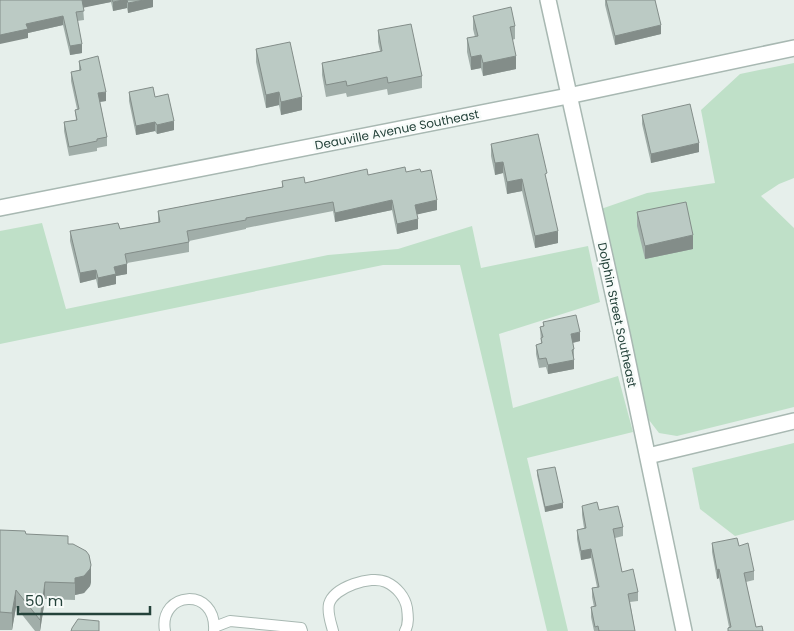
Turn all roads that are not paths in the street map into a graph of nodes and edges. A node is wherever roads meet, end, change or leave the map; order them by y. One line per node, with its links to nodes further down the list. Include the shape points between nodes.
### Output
1 (548, 0): 3 (street, Dolphin Street Southeast)
2 (794, 48): 3 (street, Deauville Avenue Southeast)
3 (568, 96): 4 (street, Deauville Avenue Southeast); 6 (street, Dolphin Street Southeast)
4 (0, 208)
5 (794, 421): 6 (street)
6 (648, 456): 12 (street, Dolphin Street Southeast)
7 (216, 626): 8 (lane, via 209,608 199,600 187,598 169,608); 9 (lane, via 230,621 301,628)
8 (165, 631)
9 (302, 631)
10 (332, 631): 11 (lane, via 329,604 333,596 350,585 373,580 386,582 399,591 406,603 408,616)
11 (405, 631)
12 (684, 631)

